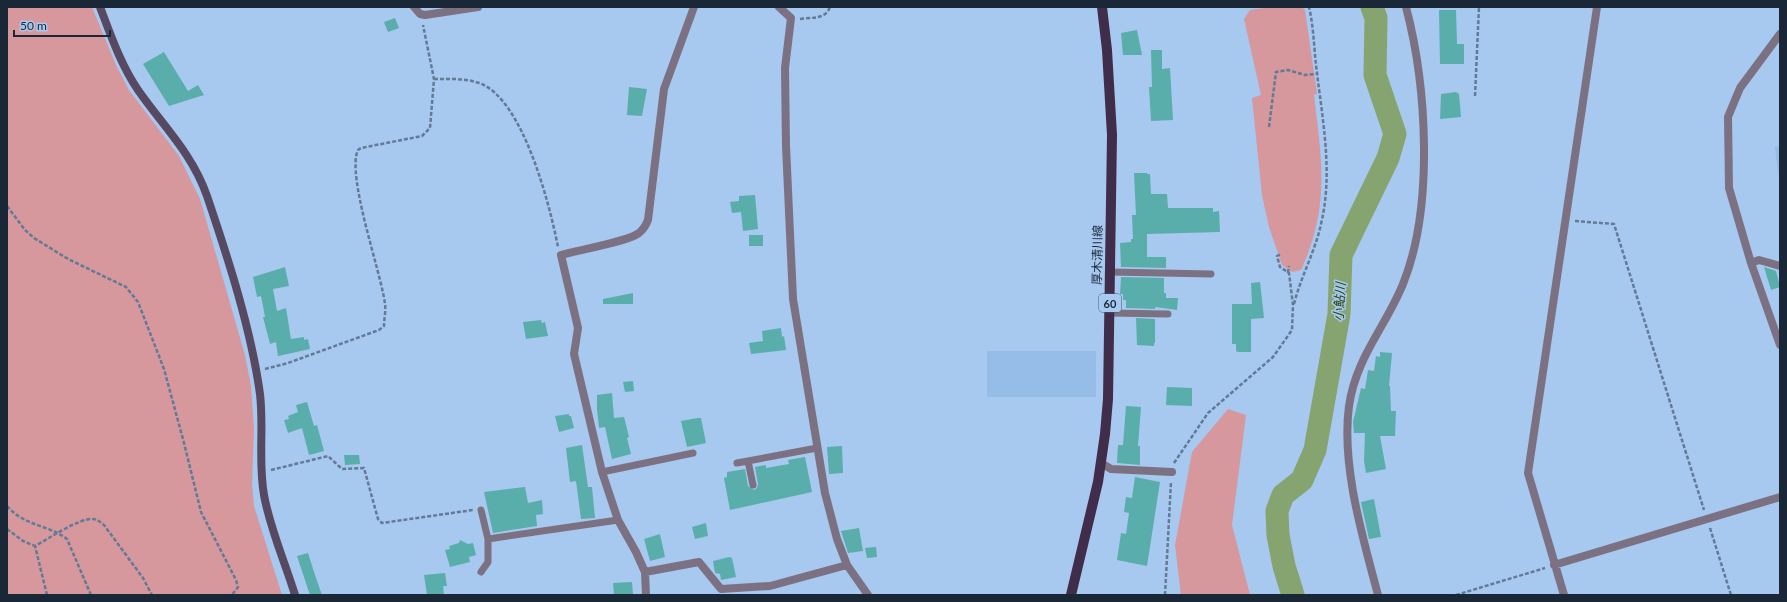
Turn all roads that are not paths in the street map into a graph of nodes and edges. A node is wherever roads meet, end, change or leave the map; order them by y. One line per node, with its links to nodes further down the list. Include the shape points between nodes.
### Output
1 (100, 7): 33 (street, via 127,72 153,111 185,150 197,171 216,223 256,371 266,508)
2 (414, 7): 3 (street, via 420,14 425,15)
3 (478, 7)
4 (694, 7): 22 (street, via 664,89 648,220 645,227 638,234 561,255 578,328 574,354)
5 (779, 7): 17 (street, via 791,18 785,68 793,299)
6 (1102, 7): 12 (main road, 厚木清川線 / 60, via 1112,135)
7 (1406, 7): 37 (street, via 1412,29 1424,121 1424,171 1417,236 1404,283 1364,357 1355,379 1349,407 1348,434 1352,476 1360,525)
8 (1597, 7): 30 (street, via 1528,473)
9 (1780, 34): 10 (street, via 1740,88 1728,117 1729,188)
10 (1751, 262): 11 (street, via 1759,260); 16 (street)
11 (1780, 266)
12 (1110, 272): 13 (lane); 14 (main road, 厚木清川線 / 60)
13 (1211, 274)
14 (1110, 313): 15 (lane); 20 (main road, 厚木清川線 / 60, via 1108,399)
15 (1168, 314)
16 (1780, 345)
17 (817, 448): 19 (lane); 29 (street, via 825,493 837,539)
18 (693, 453): 22 (lane)
19 (748, 461): 21 (lane); 24 (lane)
20 (1101, 463): 23 (street, via 1111,469); 36 (main road, 厚木清川線 / 60)
21 (737, 464)
22 (602, 472): 27 (street)
23 (1172, 472)
24 (753, 485)
25 (1780, 497): 30 (street)
26 (481, 510): 28 (lane)
27 (618, 520): 28 (lane); 32 (street)
28 (488, 539): 31 (lane, via 488,562)
29 (847, 564): 32 (street, via 770,586 721,589 699,562); 35 (street)
30 (1554, 565): 38 (street)
31 (481, 572)
32 (645, 572): 34 (street)
33 (295, 595)
34 (646, 595)
35 (868, 595)
36 (1070, 595)
37 (1378, 595)
38 (1564, 595)

